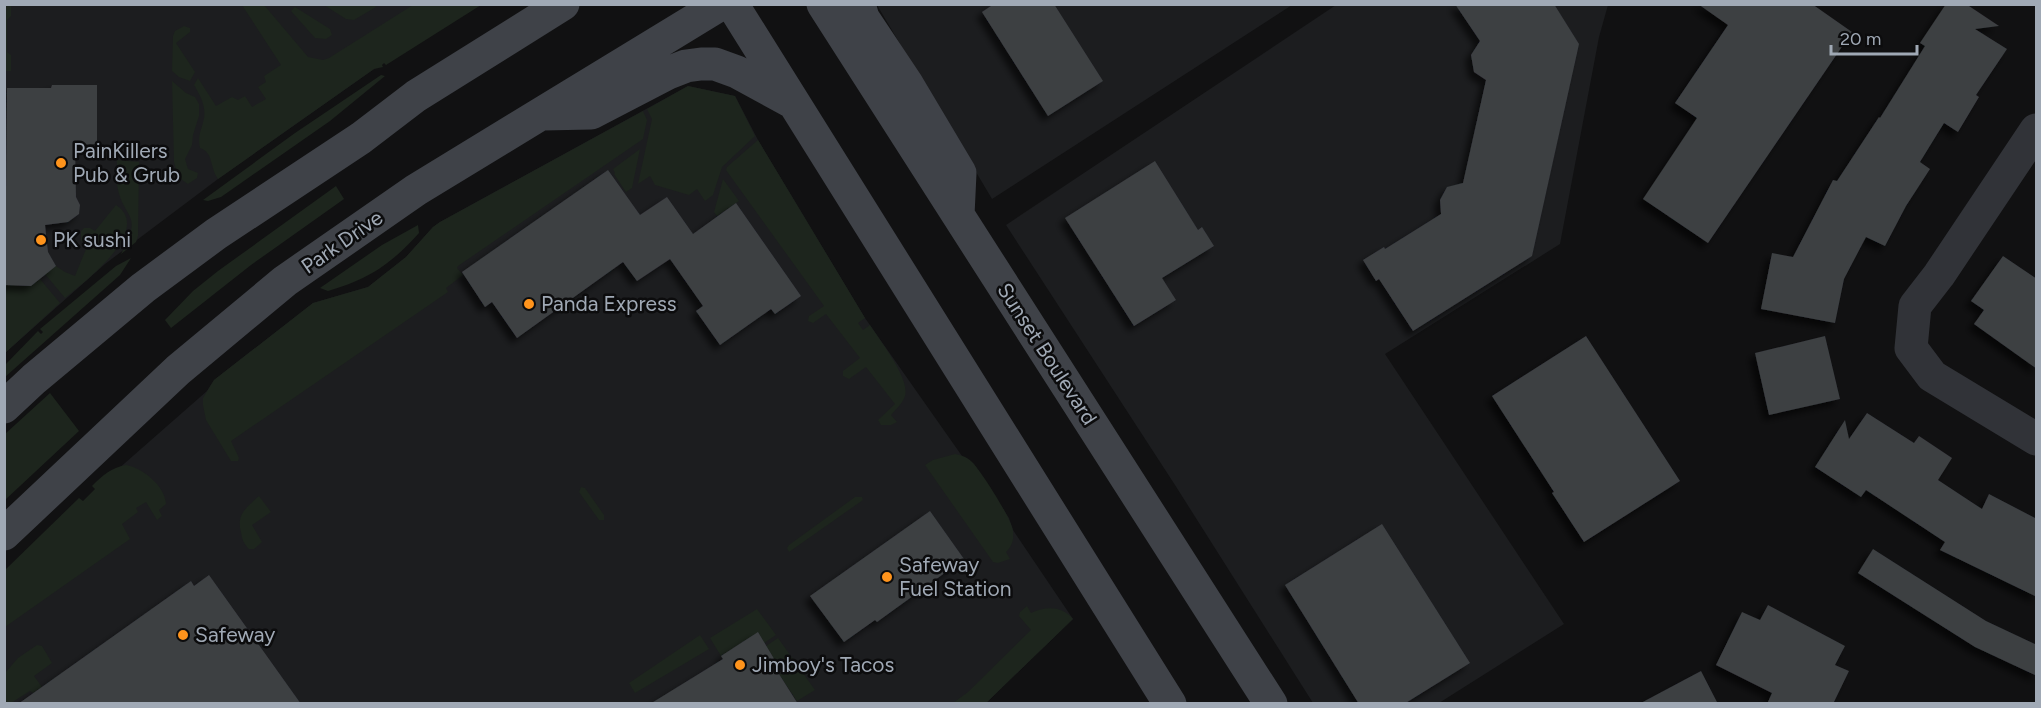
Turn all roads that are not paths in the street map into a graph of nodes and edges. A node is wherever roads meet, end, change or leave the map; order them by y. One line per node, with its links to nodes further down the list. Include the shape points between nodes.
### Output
1 (522, 4): 7 (main road, via 432,64)
2 (563, 4): 7 (main road)
3 (721, 4): 9 (main road, Park Drive)
4 (732, 4): 8 (main road)
5 (823, 4): 11 (main road, Sunset Boulevard)
6 (859, 4): 11 (main road, via 862,18 960,173)
7 (416, 96): 12 (main road, via 143,288)
8 (794, 103): 9 (main road, via 737,72 715,64 701,64 668,73 591,113); 15 (main road)
9 (542, 114): 14 (main road, Park Drive, via 416,190 285,281 178,370)
10 (2037, 130): 13 (street, via 1915,306 1911,348 1932,376)
11 (958, 215): 16 (main road, Sunset Boulevard)
12 (4, 407)
13 (2037, 439)
14 (4, 534)
15 (1170, 704)
16 (1271, 704)

